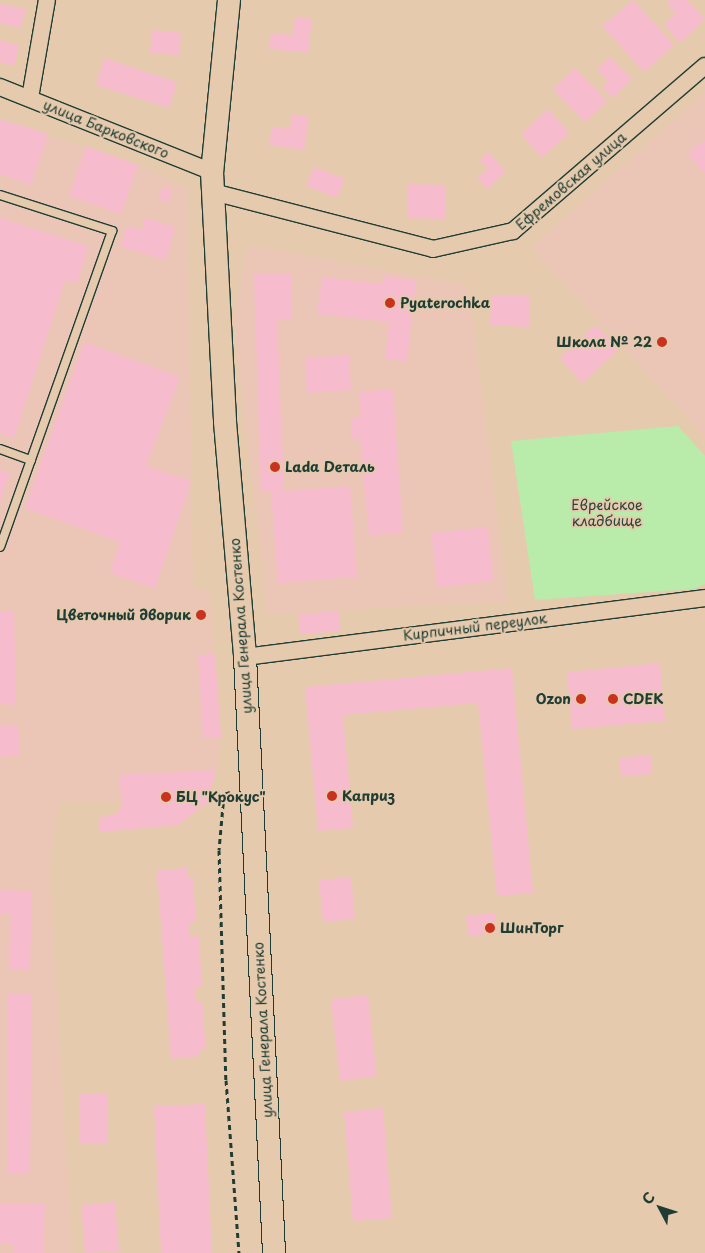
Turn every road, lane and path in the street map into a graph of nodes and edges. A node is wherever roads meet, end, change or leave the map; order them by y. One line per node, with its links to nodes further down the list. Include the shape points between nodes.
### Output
1 (48, 0): 5 (street)
2 (229, 0): 6 (main road, улица Генерала Костенко)
3 (705, 66): 6 (street, Ефремовская улица, via 513,231 432,249)
4 (0, 87): 5 (street, улица Барковского)
5 (30, 98): 6 (street, улица Барковского)
6 (212, 182): 12 (main road, улица Генерала Костенко, via 225,422)
7 (0, 195): 9 (lane, via 112,231)
8 (0, 449): 9 (lane)
9 (31, 460): 10 (lane)
10 (0, 547)
11 (705, 598): 12 (street, Кирпичный переулок)
12 (245, 657): 15 (main road, улица Генерала Костенко)
13 (224, 794): 14 (path, via 219,850 226,1071)
14 (239, 1253)
15 (274, 1253)

